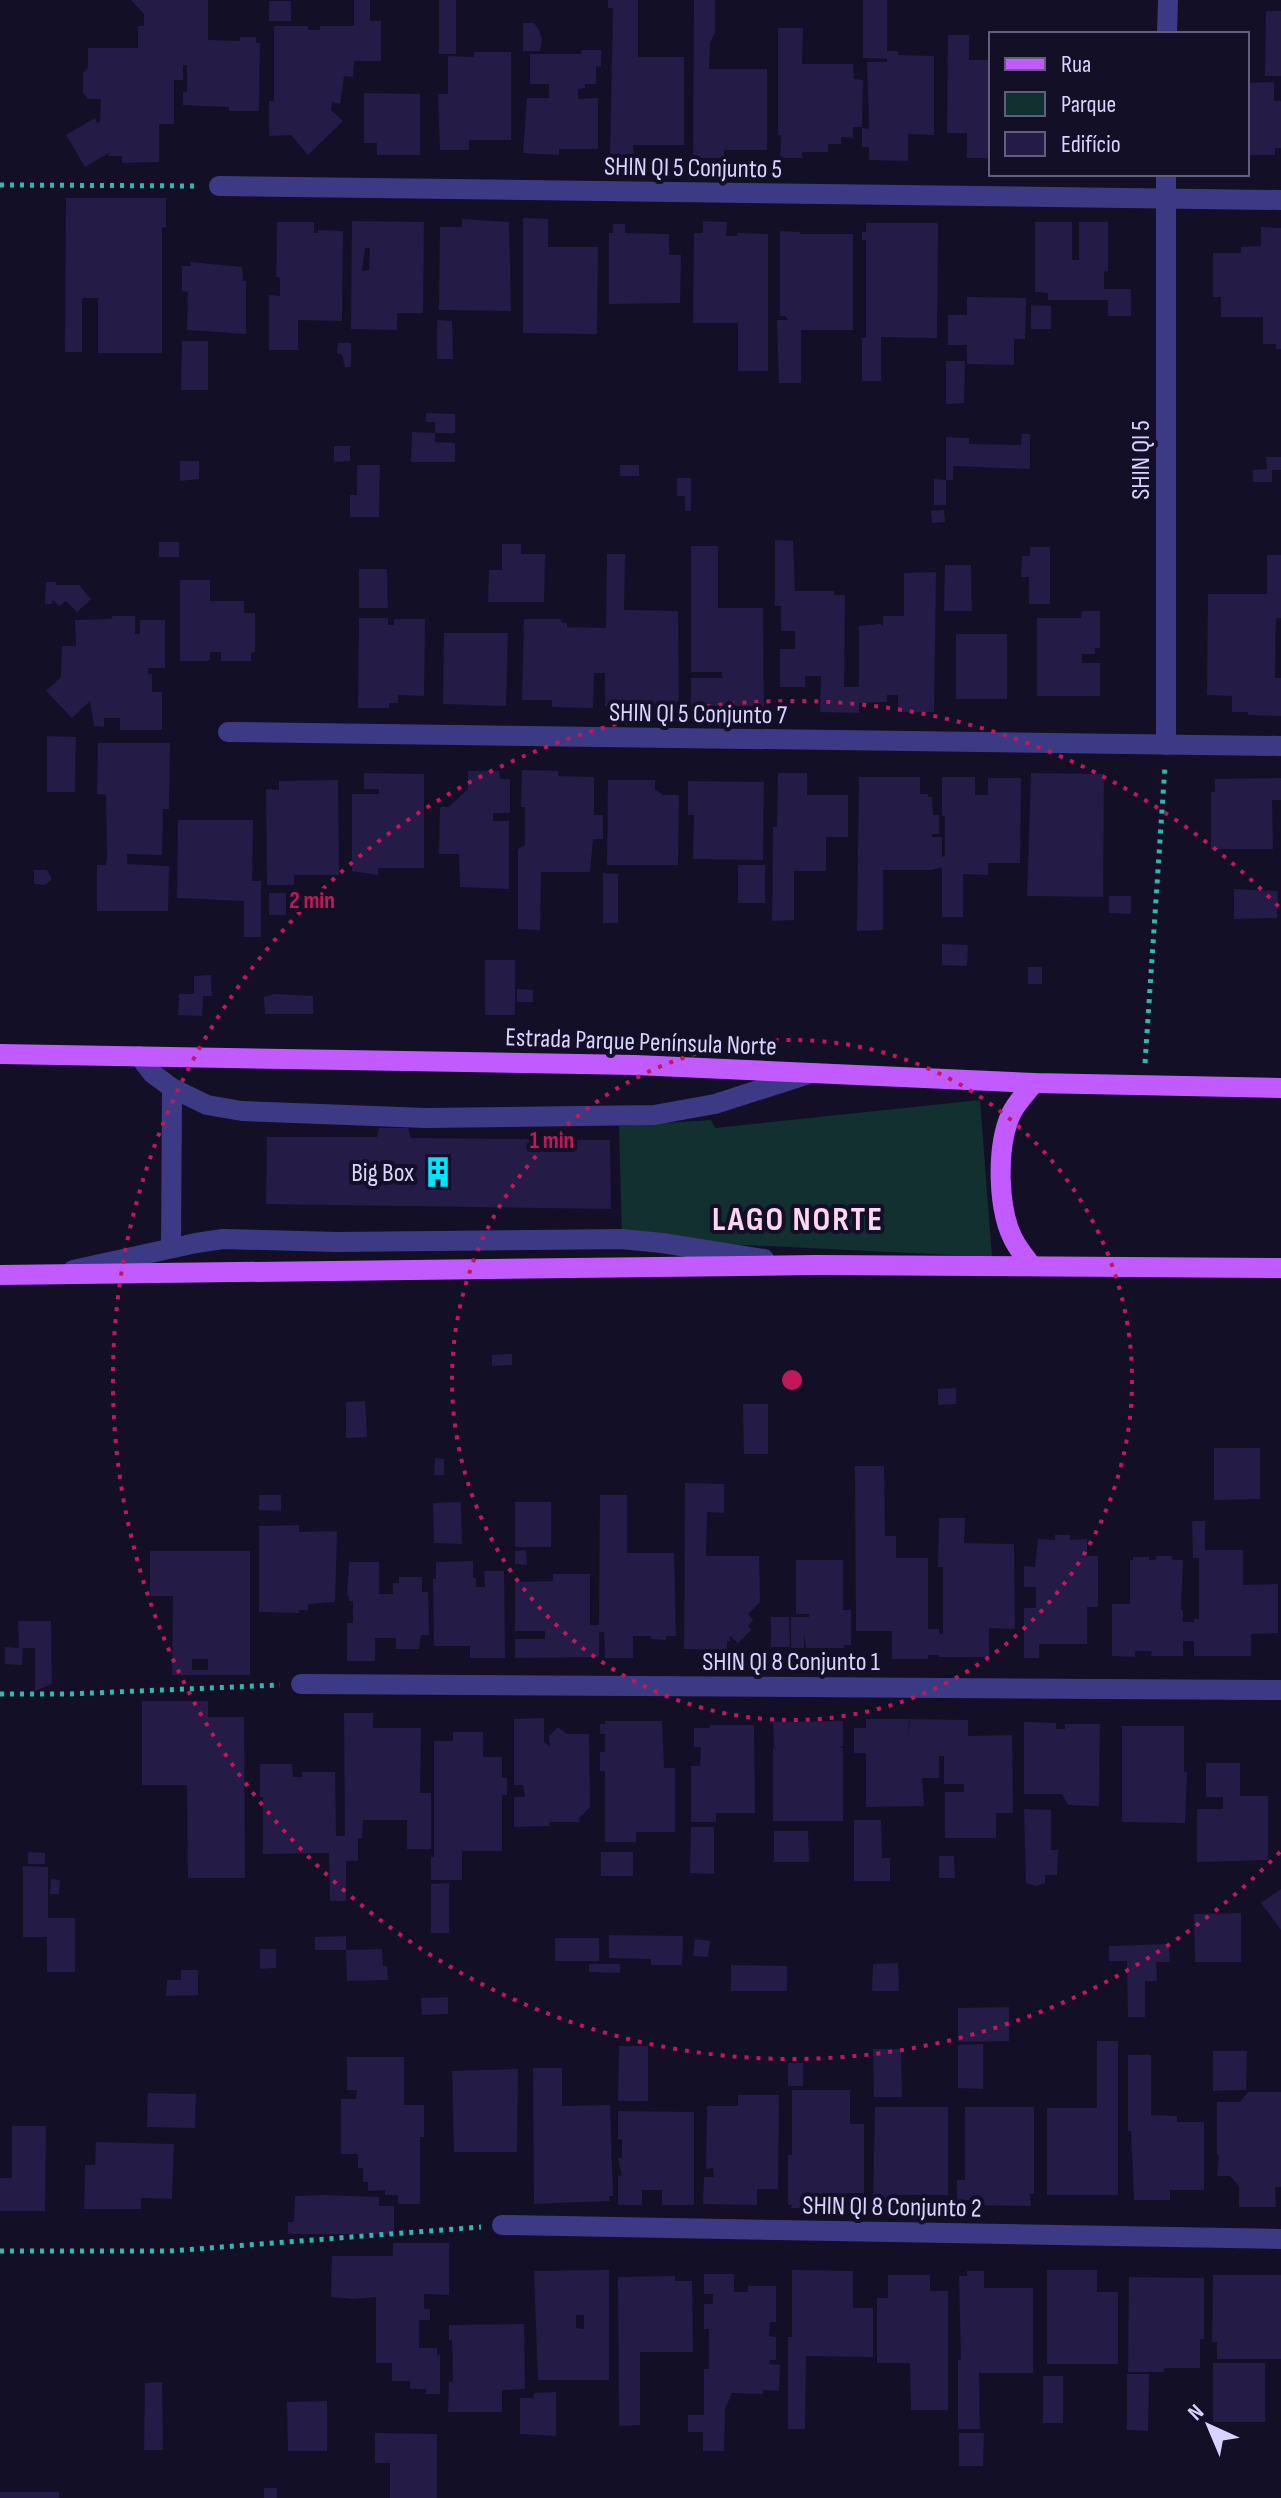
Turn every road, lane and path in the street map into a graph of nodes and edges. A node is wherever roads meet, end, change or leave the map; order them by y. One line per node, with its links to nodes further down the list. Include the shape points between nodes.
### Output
1 (1168, 0): 2 (street)
2 (1167, 32)
3 (1166, 176): 6 (street, SHIN QI 5)
4 (0, 185): 5 (path)
5 (219, 186): 6 (street, SHIN QI 5 Conjunto 5)
6 (1166, 200): 7 (street, SHIN QI 5 Conjunto 5); 9 (street, SHIN QI 5)
7 (1281, 200)
8 (228, 732): 9 (street, SHIN QI 5 Conjunto 7)
9 (1166, 745): 10 (street, SHIN QI 5 Conjunto 7); 15 (path)
10 (1281, 746)
11 (0, 1054): 12 (main road, Estrada Parque Península Norte)
12 (139, 1056): 13 (main road, Estrada Parque Península Norte); 16 (street)
13 (815, 1072): 14 (main road, Estrada Parque Península Norte); 16 (street, via 689,1110 613,1117 426,1118 242,1111 207,1105)
14 (1034, 1083): 15 (main road, Estrada Parque Península Norte); 20 (main road, via 1012,1112 1000,1164 1009,1228)
15 (1144, 1085): 17 (main road, Estrada Parque Península Norte)
16 (172, 1088): 18 (street)
17 (1281, 1088)
18 (171, 1248): 19 (street, via 223,1239 621,1239); 23 (street)
19 (816, 1265): 20 (main road); 23 (main road)
20 (1031, 1265): 21 (main road)
21 (1281, 1268)
22 (0, 1275): 23 (main road)
23 (45, 1275)
24 (301, 1684): 25 (street, SHIN QI 8 Conjunto 1); 26 (path)
25 (1281, 1690)
26 (0, 1694)
27 (502, 2225): 28 (street, SHIN QI 8 Conjunto 2); 29 (path, via 170,2251)
28 (1281, 2239)
29 (0, 2251)

